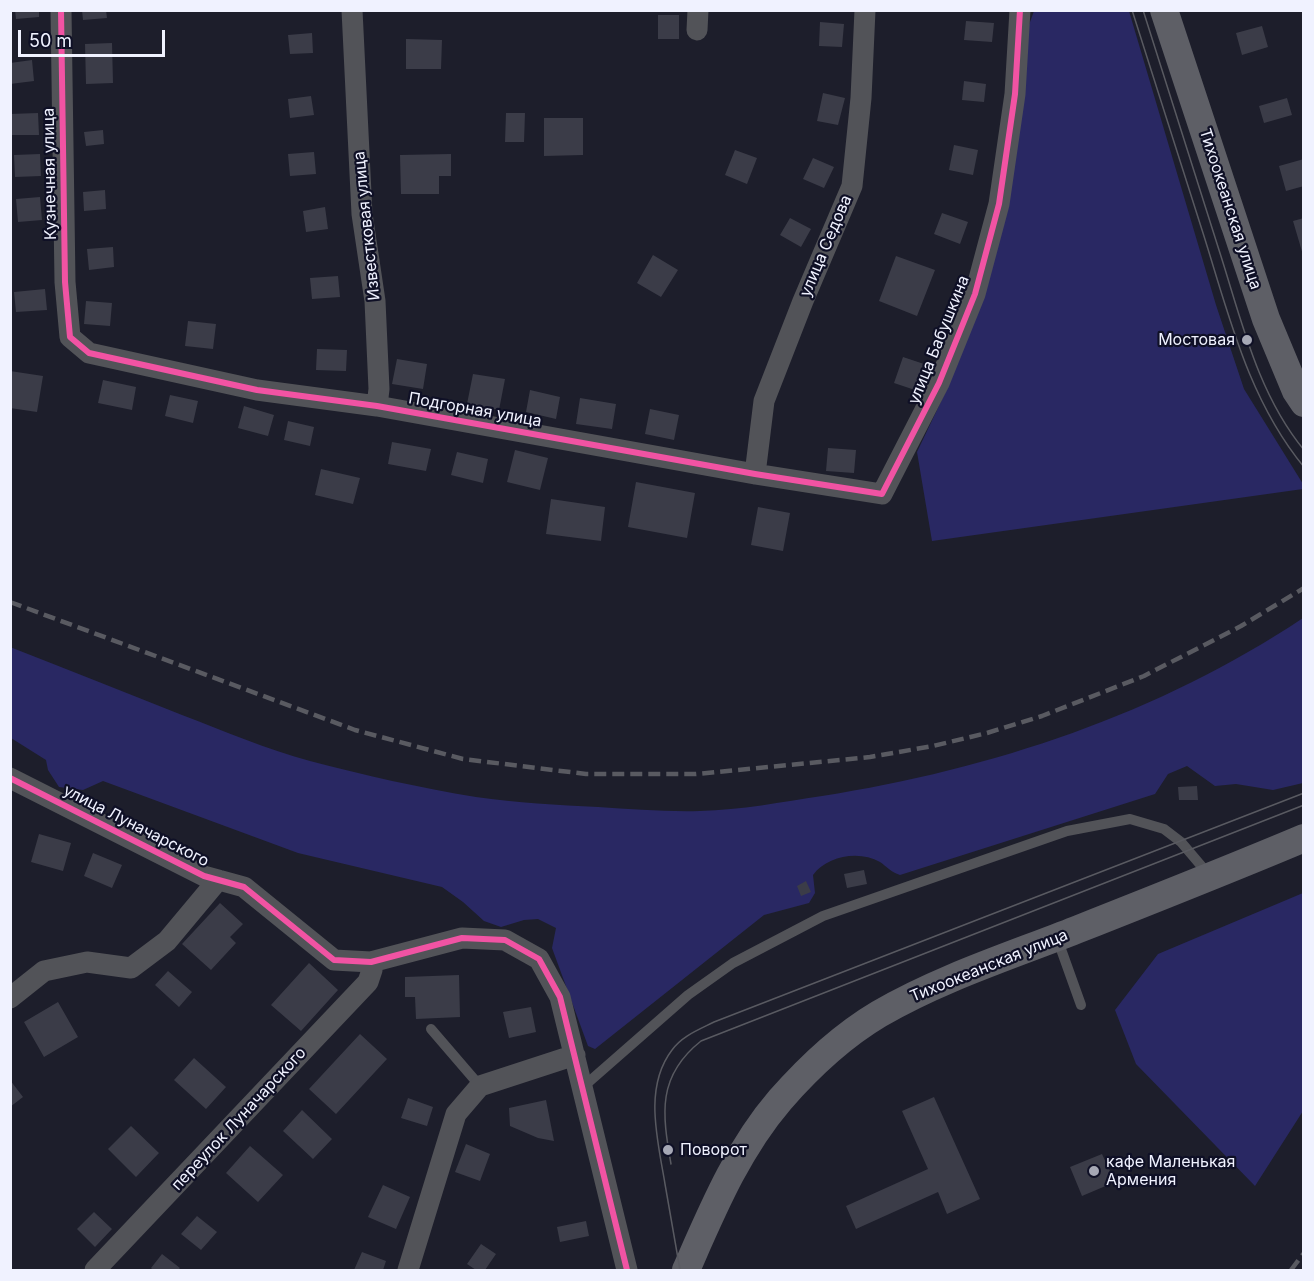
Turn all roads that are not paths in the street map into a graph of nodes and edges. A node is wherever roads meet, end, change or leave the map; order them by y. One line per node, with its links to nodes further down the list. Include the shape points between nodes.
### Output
1 (61, 10): 6 (street, Кузнечная улица, via 65,282)
2 (352, 10): 8 (street, Известковая улица, via 362,214 375,301)
3 (865, 10): 9 (street, улица Седова, via 852,186 765,401)
4 (1020, 10): 10 (street, улица Бабушкина, via 1015,94 999,204 975,294 939,383)
5 (1164, 10): 7 (main road, Тихоокеанская улица, via 1266,319)
6 (70, 337): 8 (street, Подгорная улица, via 89,353 257,390)
7 (1304, 403)
8 (377, 406): 9 (street, Подгорная улица)
9 (755, 474): 10 (street, Подгорная улица)
10 (882, 494)
11 (10, 778): 14 (street, улица Луначарского)
12 (1304, 838): 13 (main road, Тихоокеанская улица)
13 (1212, 877): 15 (main road, Тихоокеанская улица); 22 (lane, via 1164,829 1130,819 1067,831 823,916 733,963 688,995)
14 (218, 880): 16 (street, улица Луначарского, via 244,887 334,960); 17 (street, via 167,941 131,968 87,962 44,971)
15 (1057, 937): 18 (lane); 26 (main road, Тихоокеанская улица, via 909,998 877,1015 824,1056 780,1100 742,1154 723,1186)
16 (371, 962): 20 (street, улица Луначарского, via 462,938 505,940 539,959 560,997); 23 (street, переулок Луначарского, via 368,982)
17 (10, 998)
18 (1081, 1005)
19 (431, 1029): 21 (lane)
20 (575, 1055): 21 (street); 22 (street, улица Луначарского)
21 (480, 1086): 24 (street, via 456,1114)
22 (583, 1087): 25 (street, улица Луначарского)
23 (95, 1270)
24 (408, 1270)
25 (627, 1270)
26 (686, 1270)

